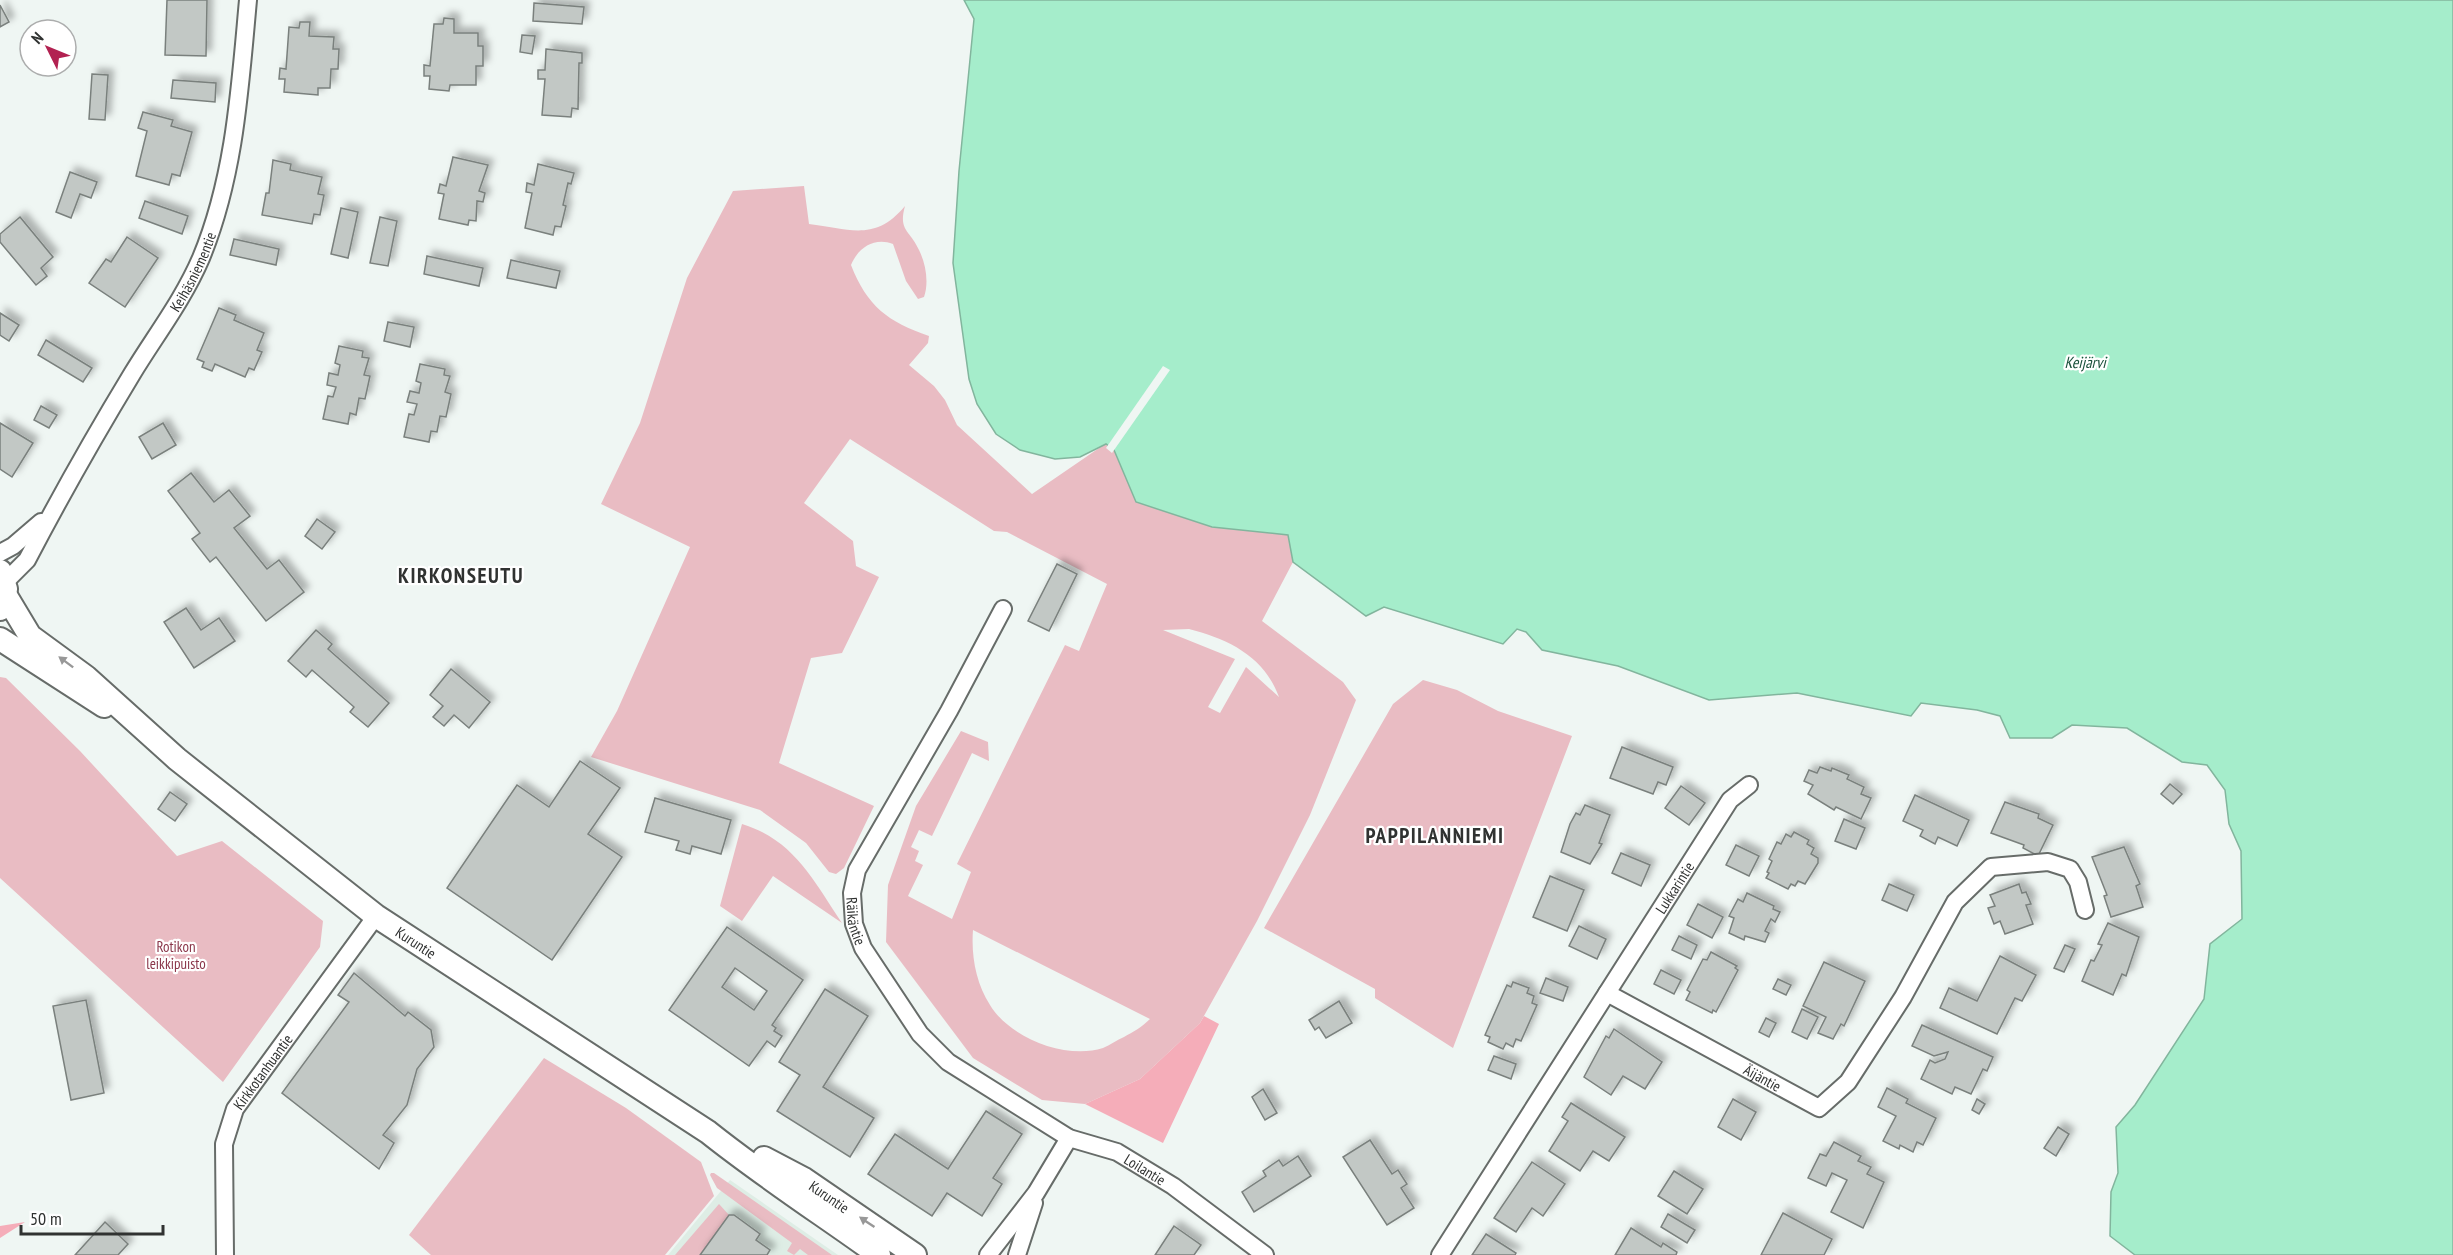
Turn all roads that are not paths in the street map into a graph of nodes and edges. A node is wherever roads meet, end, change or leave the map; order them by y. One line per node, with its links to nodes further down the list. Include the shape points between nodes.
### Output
1 (248, 0): 2 (street, Keihäsniementie, via 237,117 224,187 201,258)
2 (53, 511): 3 (street, Keihäsniementie, via 28,535); 4 (street, Keihäsniementie, via 27,560)
3 (0, 553)
4 (3, 590): 7 (main road, Kuruntie, one-way to 4, via 86,677 30,636)
5 (1004, 609): 13 (street, Räikäntie, via 857,870 852,893 854,924 863,948 920,1034 948,1062)
6 (0, 639): 7 (main road, Kuruntie)
7 (141, 729): 10 (main road, Kuruntie)
8 (1749, 785): 11 (street, Lukkarintie, via 1730,800)
9 (2085, 910): 11 (street, Äijäntie, via 2078,882 2070,869 2048,862 1991,867 1955,902 1903,997 1848,1082 1819,1108)
10 (376, 916): 12 (main road, Kuruntie); 15 (street, Kirkkotanhuantie, via 235,1109 224,1144)
11 (1607, 993): 21 (street)
12 (708, 1132): 16 (main road, Kuruntie); 17 (main road, Kuruntie, one-way to 12, via 804,1179)
13 (1069, 1138): 14 (street); 20 (street, Loilantie, via 1117,1152 1173,1186)
14 (1036, 1193): 18 (street); 19 (street)
15 (225, 1255)
16 (879, 1255)
17 (915, 1255)
18 (988, 1255)
19 (1017, 1255)
20 (1265, 1255)
21 (1440, 1255)

